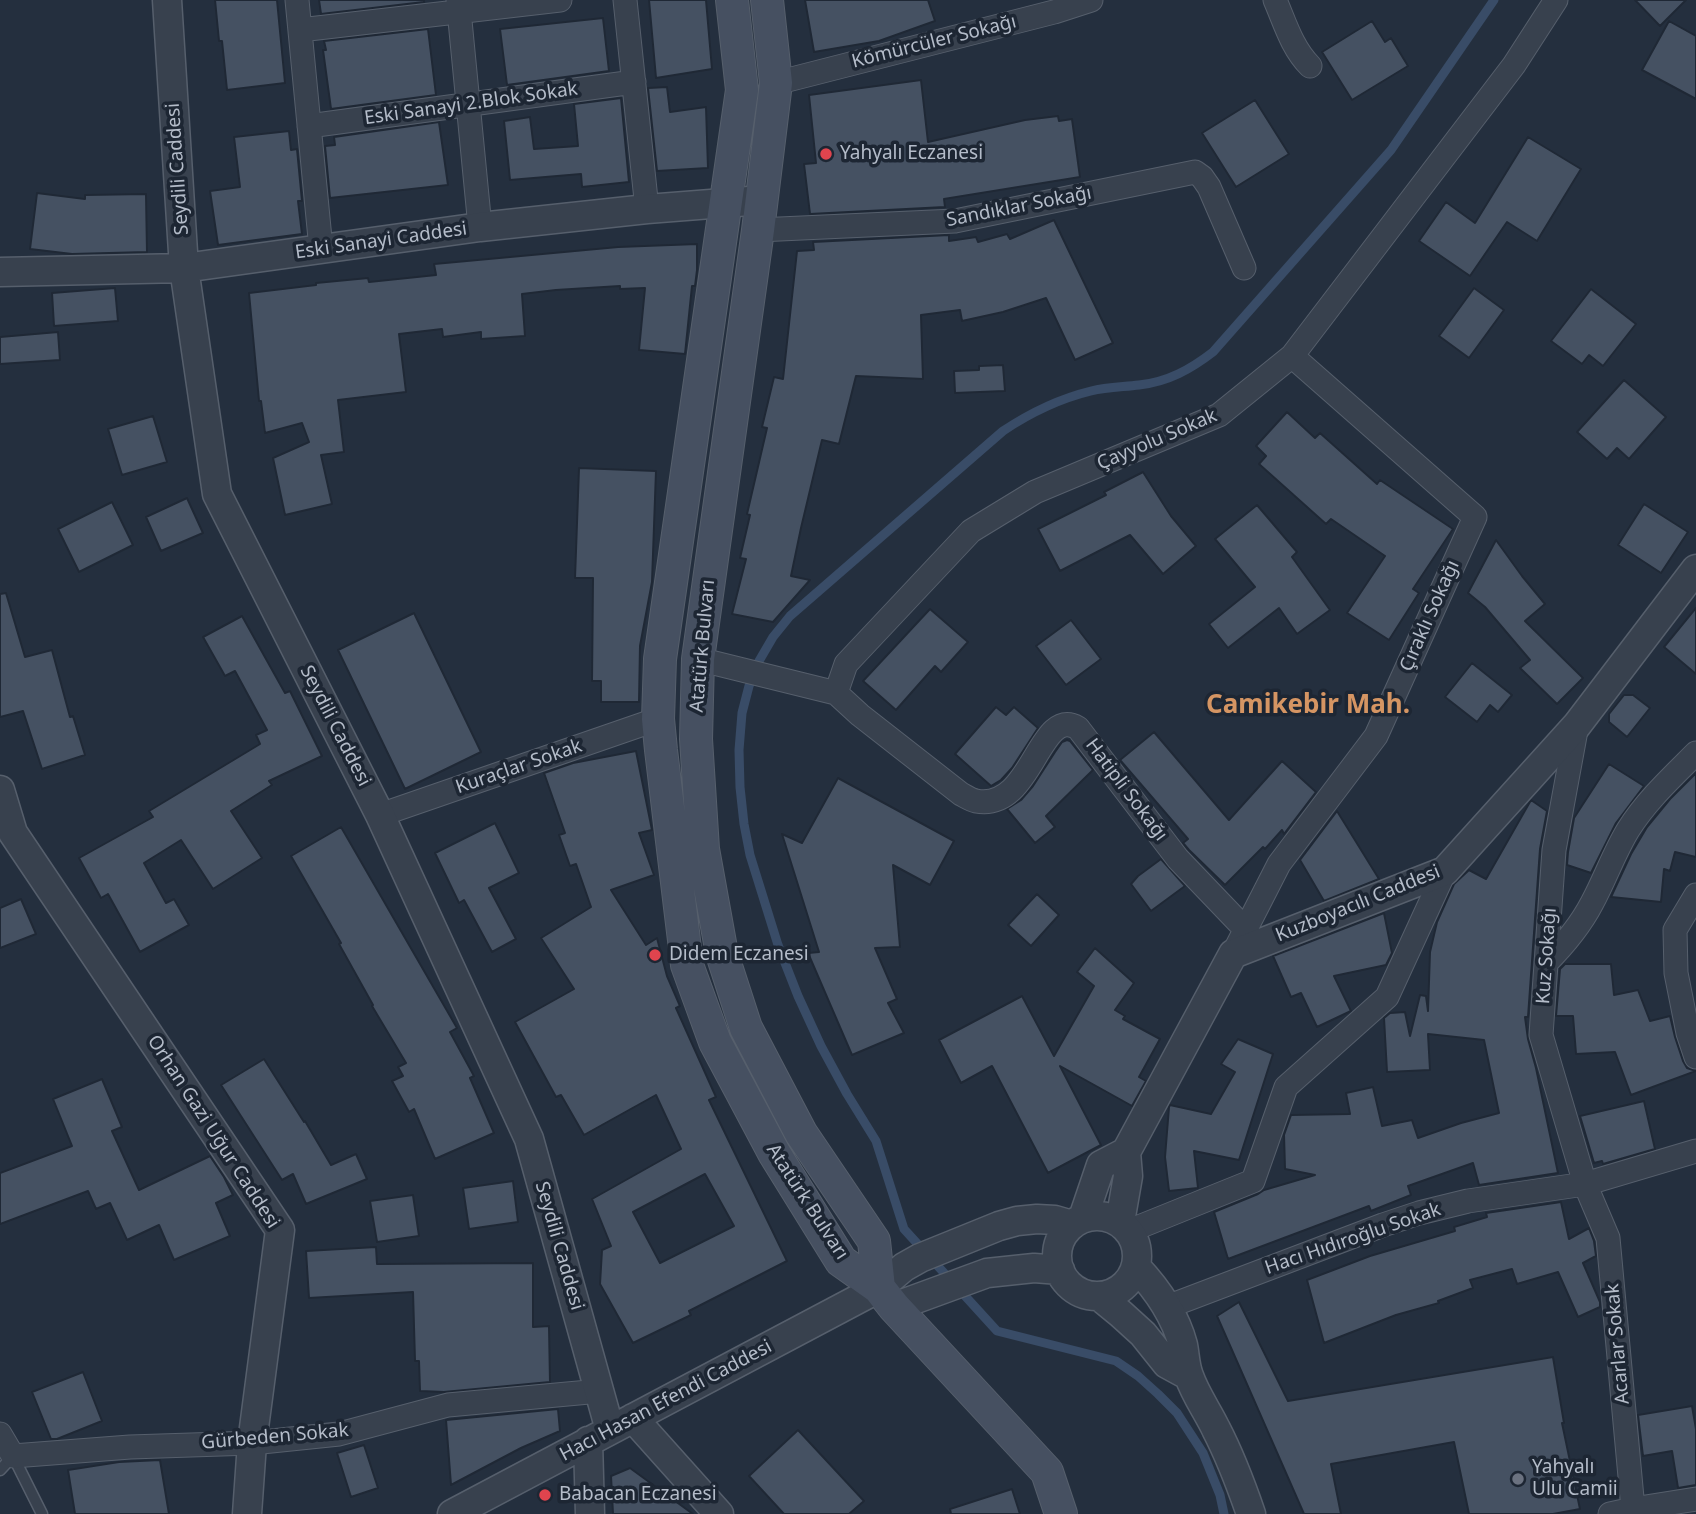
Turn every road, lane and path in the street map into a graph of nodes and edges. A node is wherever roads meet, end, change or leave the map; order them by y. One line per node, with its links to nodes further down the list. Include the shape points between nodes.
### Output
1 (167, 0): 23 (street, Seydili Caddesi)
2 (297, 0): 12 (street)
3 (560, 0): 10 (street)
4 (625, 0): 14 (street)
5 (732, 0): 18 (main road, Atatürk Bulvarı, via 742,90)
6 (767, 0): 15 (main road, Atatürk Bulvarı)
7 (1091, 0): 11 (street, Kömürcüler Sokağı)
8 (1275, 0): 13 (street, via 1295,47)
9 (1556, 0): 26 (street, Çayyolu Sokak, via 1514,65)
10 (458, 6): 12 (street); 16 (street)
11 (1053, 6): 15 (street, Kömürcüler Sokağı)
12 (300, 30): 17 (street)
13 (1310, 66)
14 (634, 82): 16 (street, Eski Sanayi 2.Blok Sokak); 19 (street)
15 (776, 83): 20 (main road, Atatürk Bulvarı)
16 (467, 104): 17 (street, Eski Sanayi 2.Blok Sokak); 21 (street)
17 (309, 126): 22 (street)
18 (727, 202): 19 (street, Eski Sanayi Caddesi); 20 (street, Eski Sanayi Caddesi); 30 (main road, Atatürk Bulvarı, via 660,659)
19 (647, 209): 21 (street, Eski Sanayi Caddesi)
20 (760, 215): 24 (street, Sandıklar Sokağı, via 955,221 1195,172 1209,187); 28 (main road, Atatürk Bulvarı)
21 (480, 227): 22 (street, Eski Sanayi Caddesi)
22 (321, 249): 23 (street, Eski Sanayi Caddesi)
23 (184, 268): 25 (street, Eski Sanayi Caddesi); 34 (street, Seydili Caddesi, via 217,494)
24 (1244, 268)
25 (0, 272)
26 (1292, 356): 29 (street, Çayyolu Sokak, via 1219,415 1035,492 971,531 846,664); 37 (street, Çıraklı Sokağı, via 1475,517 1376,736 1279,864)
27 (1696, 569): 31 (street, Kuzboyacılı Caddesi)
28 (698, 659): 29 (street); 48 (main road, Atatürk Bulvarı, via 696,739 703,849 722,954 758,1052 801,1133 874,1241)
29 (836, 693): 37 (street, Hatipli Sokağı, via 961,794 976,801 992,801 1016,786 1056,727 1078,728)
30 (658, 719): 34 (street, Kuraçlar Sokak); 48 (main road, Atatürk Bulvarı, via 687,965 715,1042 774,1153 841,1261)
31 (1577, 725): 35 (street, Kuzboyacılı Caddesi); 38 (street, Kuz Sokağı, via 1554,850)
32 (1696, 753): 38 (street, via 1643,809 1592,904)
33 (0, 790): 54 (street, Orhan Gazi Uğur Caddesi, via 13,833 280,1230)
34 (380, 815): 51 (street, Seydili Caddesi, via 529,1139)
35 (1445, 872): 37 (street, Kuzboyacılı Caddesi); 44 (street, via 1387,997 1286,1087 1253,1181)
36 (1696, 895): 39 (street, via 1675,930 1675,973)
37 (1239, 942): 41 (street)
38 (1546, 963): 42 (street, Kuz Sokağı, via 1541,1035)
39 (1696, 1057)
40 (1696, 1151): 42 (street, Hacı Hıdıroğlu Sokak)
41 (1126, 1152): 43 (street, via 1101,1165); 44 (street)
42 (1585, 1184): 49 (street, Hacı Hıdıroğlu Sokak, via 1419,1213); 57 (street, Acarlar Sokak, via 1608,1238)
43 (1078, 1222): 44 (street, via 1108,1217); 46 (street, via 1059,1245); 48 (street, via 1037,1219 999,1226 904,1267)
44 (1124, 1227): 45 (street, via 1135,1242)
45 (1136, 1267): 47 (street, via 1122,1287); 49 (street)
46 (1059, 1270): 47 (street, via 1075,1289); 48 (street, via 1009,1269 925,1295)
47 (1099, 1296): 50 (street, via 1143,1334 1167,1364)
48 (887, 1297): 52 (street, Hacı Hasan Efendi Caddesi); 63 (main road, via 1047,1472)
49 (1167, 1307): 50 (street, via 1183,1345)
50 (1189, 1376): 64 (street)
51 (600, 1391): 52 (street, Seydili Caddesi); 54 (street, Gürbeden Sokak, via 448,1405 339,1434)
52 (610, 1430): 60 (street, Hacı Hasan Efendi Caddesi); 61 (street); 62 (street)
53 (0, 1434): 55 (street)
54 (252, 1443): 55 (street, Gürbeden Sokak, via 130,1447); 59 (street, Orhan Gazi Uğur Caddesi)
55 (6, 1463): 58 (lane)
56 (1696, 1499): 57 (street)
57 (1633, 1508): 65 (street)
58 (42, 1514)
59 (247, 1514)
60 (452, 1514)
61 (590, 1514)
62 (719, 1514)
63 (1061, 1514)
64 (1251, 1514)
65 (1610, 1514)

